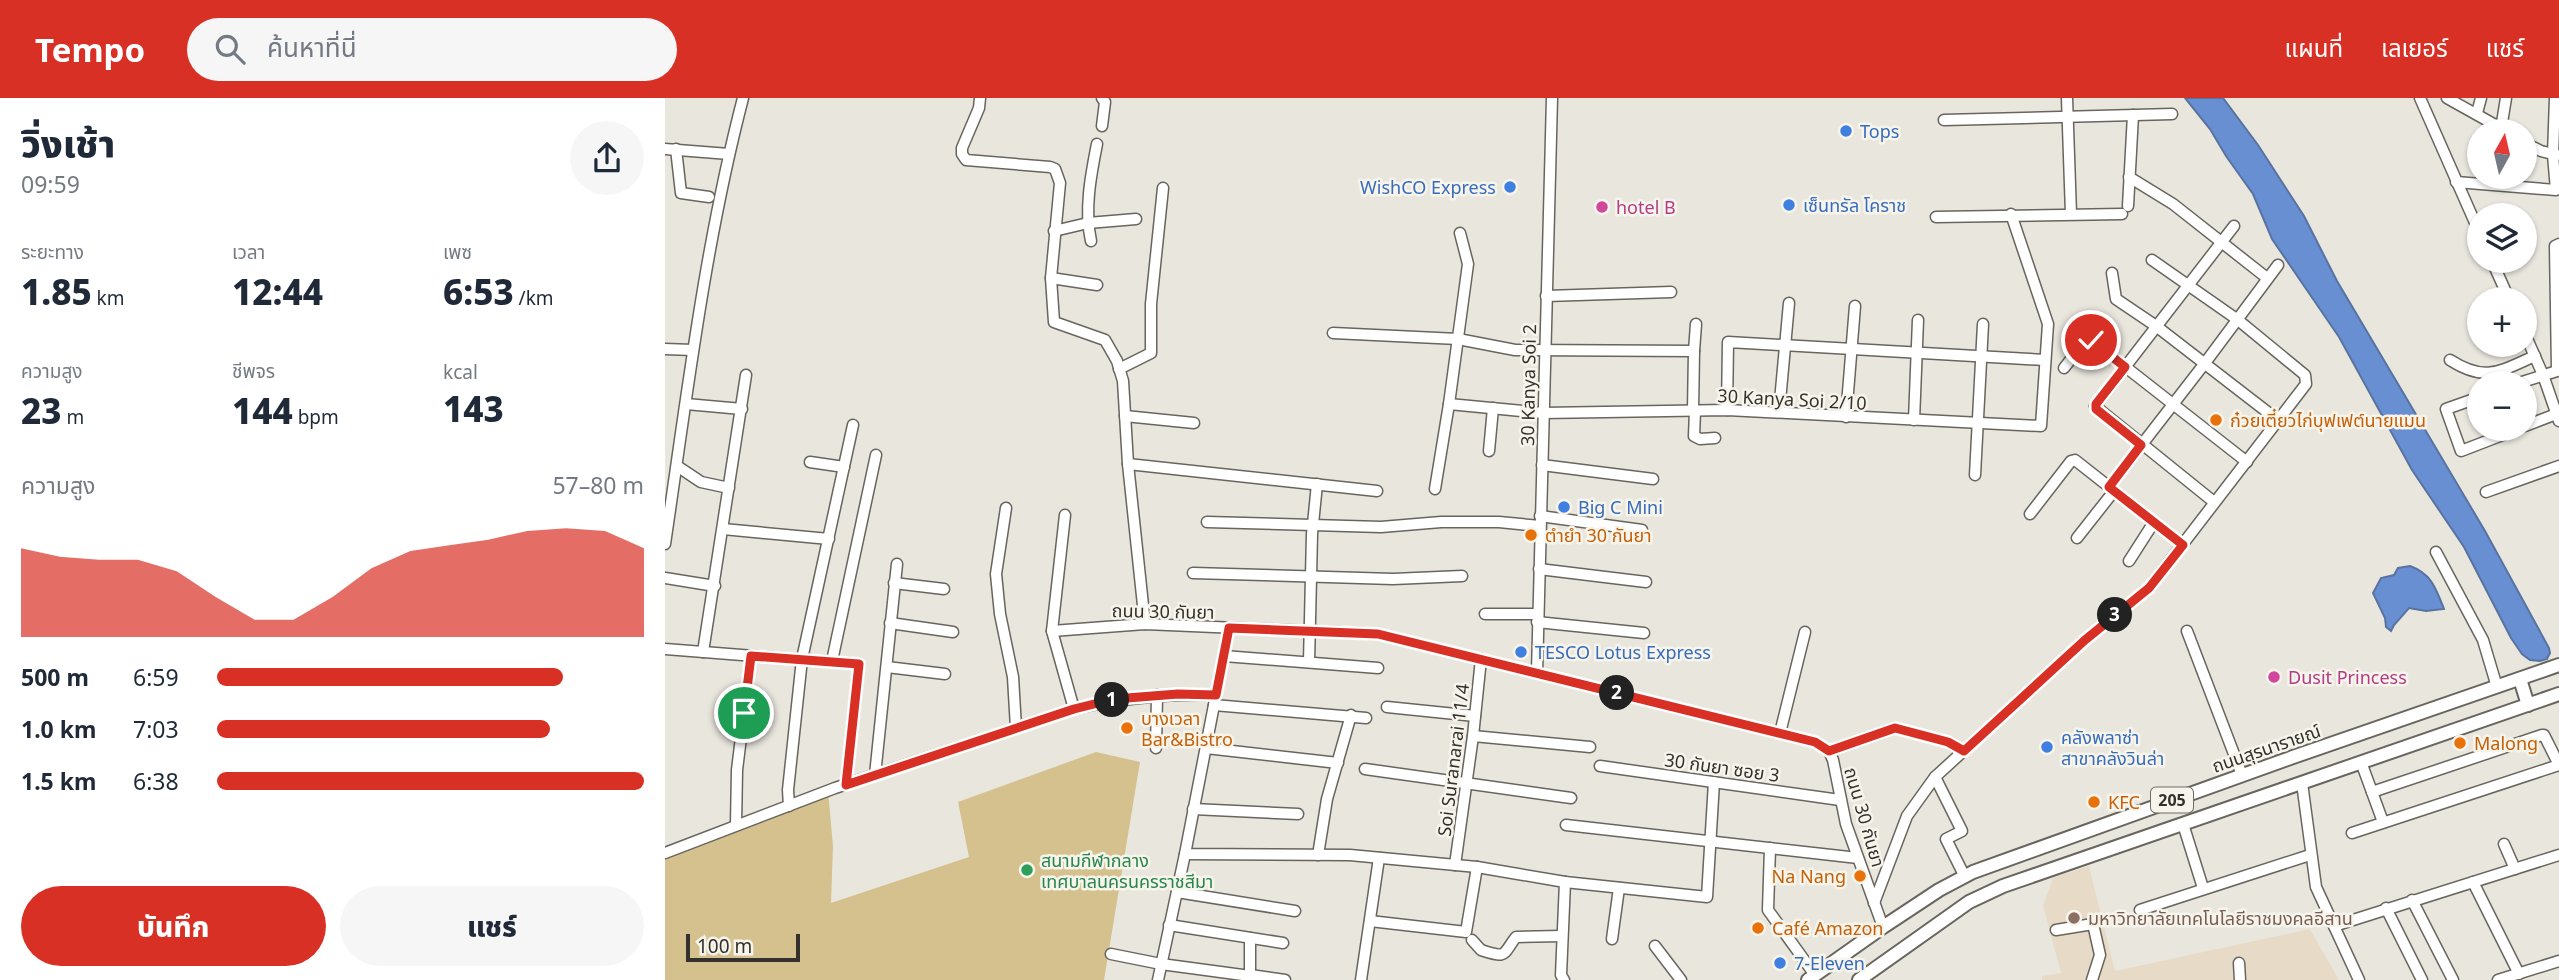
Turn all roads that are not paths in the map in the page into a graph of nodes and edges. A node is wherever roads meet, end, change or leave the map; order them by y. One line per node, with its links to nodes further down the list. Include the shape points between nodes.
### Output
1 (743, 98): 23 (street)
2 (980, 98): 36 (street, via 962,154 966,160 1055,169 1060,183)
3 (1102, 98): 18 (street)
4 (1552, 98): 49 (street, 30 Kanya Soi 2)
5 (2067, 98): 13 (street)
6 (2420, 98): 26 (street)
7 (2447, 98): 11 (street)
8 (2481, 98): 11 (street)
9 (2506, 98): 16 (street)
10 (2555, 98): 24 (street)
11 (2477, 113): 15 (street)
12 (2172, 114): 14 (street)
13 (2068, 115): 14 (street); 17 (street); 31 (street)
14 (2133, 115): 25 (street)
15 (2487, 119)
16 (2505, 119)
17 (1944, 120)
18 (1102, 126)
19 (1097, 144): 34 (street)
20 (2537, 148): 24 (street)
21 (665, 149): 22 (street)
22 (676, 149): 23 (street); 28 (street, via 681,193)
23 (729, 154): 64 (street)
24 (2556, 155): 26 (street, via 2556,190)
25 (2129, 177): 31 (street, via 2125,210); 39 (street)
26 (2456, 181): 29 (street)
27 (1163, 188): 76 (street, via 1151,304 1151,353)
28 (709, 197)
29 (2467, 205)
30 (2011, 214): 31 (street); 32 (street); 71 (street, via 2048,324)
31 (2071, 214)
32 (1936, 217)
33 (1136, 219): 34 (street)
34 (1088, 223): 36 (street); 38 (street)
35 (2234, 226): 39 (street)
36 (1054, 231): 44 (street)
37 (1460, 233): 59 (street, via 1468,264)
38 (1091, 241)
39 (2221, 241): 45 (street); 46 (street)
40 (2559, 244): 50 (street, via 2555,246)
41 (2152, 260): 46 (street)
42 (2278, 265): 45 (street)
43 (2112, 273): 57 (street, via 2116,299)
44 (1051, 278): 47 (street); 76 (street, via 1054,322 1105,340)
45 (2267, 278): 54 (street)
46 (2187, 284): 54 (street); 57 (street)
47 (1097, 285)
48 (1671, 292): 49 (street)
49 (1546, 296): 65 (street, 30 Kanya Soi 2)
50 (2558, 299): 61 (street)
51 (1789, 303): 60 (street)
52 (1855, 306): 63 (street)
53 (1918, 320): 67 (street)
54 (2238, 320): 73 (street); 94 (street, via 2305,375 2306,384)
55 (1696, 324): 66 (street)
56 (1983, 324): 68 (street)
57 (2157, 326): 73 (street); 74 (street)
58 (1333, 333): 59 (street)
59 (1458, 339): 65 (street, via 1515,351); 82 (street)
60 (1785, 345): 63 (street); 86 (street, via 1728,342); 88 (street)
61 (2559, 346): 78 (street, via 2557,371)
62 (665, 349): 64 (street)
63 (1852, 349): 67 (street); 92 (street)
64 (694, 351): 81 (street)
65 (1544, 351): 66 (street); 89 (street, 30 Kanya Soi 2)
66 (1695, 351): 87 (street)
67 (1917, 352): 68 (street); 93 (street)
68 (1981, 356): 71 (street); 97 (street)
69 (2532, 357): 72 (street, via 2486,374)
70 (2535, 357): 78 (street)
71 (2045, 360): 97 (street, 30 Kanya Soi 2/10, via 2041,426)
72 (2450, 360)
73 (2205, 363): 83 (street); 94 (street)
74 (2125, 367): 75 (street, via 2088,339); 83 (street); 101 (street, via 2095,406)
75 (2064, 368)
76 (1119, 369): 90 (street)
77 (746, 375): 85 (street)
78 (2543, 375): 79 (street); 91 (street)
79 (2537, 377)
80 (2467, 402): 100 (street, via 2446,409 2461,451)
81 (685, 404): 85 (street); 108 (street)
82 (1449, 404): 84 (street, 30 Kanya Soi 2/10); 115 (street)
83 (2173, 404): 101 (street); 105 (street)
84 (1493, 408): 89 (street, 30 Kanya Soi 2/10); 102 (street)
85 (742, 409): 114 (street)
86 (1727, 410): 87 (street, 30 Kanya Soi 2/10); 88 (street, 30 Kanya Soi 2/10)
87 (1694, 411): 89 (street, 30 Kanya Soi 2/10); 99 (street, via 1694,436)
88 (1779, 412): 92 (street, 30 Kanya Soi 2/10)
89 (1543, 413): 107 (street, 30 Kanya Soi 2)
90 (1125, 416): 96 (street); 106 (street)
91 (2558, 416): 95 (street)
92 (1846, 417): 93 (street, 30 Kanya Soi 2/10)
93 (1914, 420): 97 (street, 30 Kanya Soi 2/10)
94 (2279, 421): 105 (street)
95 (2537, 422)
96 (1194, 423)
97 (1978, 423): 111 (street)
98 (853, 425): 110 (street)
99 (1715, 438)
100 (2487, 441)
101 (2141, 445): 116 (street); 119 (street)
102 (1489, 451)
103 (876, 455): 162 (street)
104 (810, 462): 110 (street)
105 (2247, 462): 119 (street)
106 (1128, 464): 113 (street); 148 (street)
107 (1542, 465): 112 (street); 123 (street, 30 Kanya Soi 2)
108 (677, 466): 114 (street, via 701,482); 131 (street)
109 (2559, 466): 118 (street)
110 (844, 467): 130 (street)
111 (1975, 475)
112 (1653, 479)
113 (1317, 484): 117 (street); 126 (street)
114 (729, 488): 127 (street)
115 (1435, 489)
116 (2112, 489): 121 (street, via 2074,460); 125 (street); 129 (street)
117 (1377, 491)
118 (2486, 492)
119 (2214, 502): 132 (street)
120 (1006, 508): 180 (street, via 996,574 1013,677)
121 (2030, 514)
122 (1065, 515): 150 (street)
123 (1540, 521): 126 (street); 128 (street); 136 (street, 30 Kanya Soi 2)
124 (1207, 522): 126 (street)
125 (2154, 522): 132 (street); 134 (street)
126 (1313, 526): 139 (street)
127 (723, 529): 130 (street); 143 (street)
128 (1642, 530)
129 (2077, 538)
130 (829, 540): 160 (street)
131 (665, 544)
132 (2183, 545): 187 (street, via 2149,588)
133 (2436, 552): 170 (street, via 2483,640)
134 (2129, 561)
135 (897, 564): 142 (street)
136 (1539, 569): 141 (street); 146 (street, 30 Kanya Soi 2)
137 (1193, 573): 139 (street)
138 (1462, 576): 139 (street)
139 (1312, 577): 151 (street)
140 (665, 578): 143 (street)
141 (1646, 582)
142 (894, 583): 144 (street); 147 (street)
143 (715, 586): 157 (street)
144 (944, 589)
145 (1485, 614): 146 (street)
146 (1537, 618): 155 (street); 167 (street, 30 Kanya Soi 2)
147 (890, 623): 153 (street); 165 (street)
148 (1145, 624): 149 (street, ถนน 30 กันยา); 150 (street, ถนน 30 กันยา)
149 (1229, 628): 151 (street, ถนน 30 กันยา); 159 (street)
150 (1052, 631): 176 (street)
151 (1311, 631): 161 (street, ถนน 30 กันยา, via 1378,634); 163 (street)
152 (2187, 631): 194 (street)
153 (953, 632)
154 (1805, 632): 181 (street)
155 (1644, 633)
156 (665, 649): 157 (street)
157 (703, 652): 158 (street)
158 (751, 656): 160 (street); 208 (street, via 737,770)
159 (1224, 656): 163 (street); 173 (street)
160 (802, 659): 162 (street); 203 (street)
161 (1481, 659): 167 (street, ถนน 30 กันยา); 178 (street, Soi Suranarai 11/4)
162 (832, 661): 199 (street, via 859,664)
163 (1309, 662): 166 (street)
164 (2559, 665): 169 (main road, ถนนสุรนารายณ์ / 205)
165 (887, 667): 168 (street); 193 (street)
166 (1378, 668)
167 (1537, 673): 181 (street, ถนน 30 กันยา)
168 (945, 674)
169 (2520, 679): 170 (main road, ถนนสุรนารายณ์ / 205); 174 (main road)
170 (2497, 687): 194 (main road, ถนนสุรนารายณ์ / 205)
171 (2559, 694): 174 (main road, 205)
172 (1157, 695): 173 (street); 176 (street); 184 (street)
173 (1215, 700): 177 (street); 185 (street)
174 (2528, 705): 188 (main road, 205)
175 (1387, 707): 178 (street)
176 (1074, 709): 180 (street)
177 (1351, 715): 179 (street); 189 (street)
178 (1475, 716): 182 (street, Soi Suranarai 11/4)
179 (1366, 718)
180 (1016, 728): 193 (street)
181 (1780, 733): 186 (street, ถนน 30 กันยา, via 1815,742)
182 (1473, 736): 183 (street); 196 (street, Soi Suranarai 11/4)
183 (1590, 747)
184 (1156, 748)
185 (1206, 748): 189 (street); 204 (street)
186 (1829, 751): 187 (street, via 1895,728); 202 (street, ถนน 30 กันยา)
187 (1964, 751): 195 (street)
188 (2361, 762): 198 (main road, 205); 200 (street)
189 (1338, 763): 216 (street)
190 (2559, 765): 200 (street, via 2545,735); 206 (street)
191 (1600, 766): 197 (street, 30 กันยา ซอย 3)
192 (1365, 769): 196 (street)
193 (874, 775): 199 (street)
194 (2242, 775): 224 (main road, ถนนสุรนารายณ์ / 205)
195 (1935, 777): 224 (street, via 1962,831 1945,839); 231 (street, via 1907,816)
196 (1467, 782): 201 (street); 221 (street, Soi Suranarai 11/4)
197 (1713, 782): 202 (street, 30 กันยา ซอย 3); 211 (street)
198 (2302, 783): 207 (main road, 205); 217 (street)
199 (846, 785): 203 (street)
200 (2372, 792): 206 (street)
201 (1571, 798)
202 (1840, 800): 220 (street, ถนน 30 กันยา)
203 (789, 806): 208 (street)
204 (1193, 809): 205 (street); 215 (street)
205 (1298, 814)
206 (2383, 822): 210 (street)
207 (2182, 824): 228 (street); 258 (main road, 205, via 1969,902)
208 (736, 825): 214 (street)
209 (1566, 825): 211 (street)
210 (2352, 834)
211 (1711, 841): 213 (street); 227 (street, via 1707,897)
212 (2504, 844): 223 (street)
213 (1770, 848): 220 (street); 252 (street, via 1768,910)
214 (665, 853)
215 (1185, 854): 216 (street); 229 (street)
216 (1318, 855): 219 (street)
217 (2310, 855): 228 (street); 237 (street, via 2316,887)
218 (2559, 855): 223 (street)
219 (1379, 858): 221 (street); 235 (street)
220 (1858, 858): 231 (street, ถนน 30 กันยา)
221 (1455, 865): 222 (street)
222 (1477, 867): 225 (street); 235 (street, via 1466,932)
223 (2515, 869): 226 (street)
224 (1965, 877): 238 (main road, ถนนสุรนารายณ์ / 205)
225 (1565, 882): 227 (street); 240 (street)
226 (2473, 882): 230 (street); 250 (street)
227 (1619, 888): 242 (street)
228 (2203, 888): 233 (street)
229 (1177, 892): 234 (street); 236 (street)
230 (2412, 900): 232 (street); 263 (street)
231 (1874, 903): 238 (street, ถนน 30 กันยา)
232 (2386, 908): 237 (street); 262 (street)
233 (2140, 910)
234 (1295, 911)
235 (1370, 921): 255 (street)
236 (1169, 925): 241 (street); 249 (street)
237 (2334, 926): 261 (street)
238 (1883, 927): 252 (main road, ถนนสุรนารายณ์ / 205)
239 (2056, 930): 259 (street, via 2093,924 2100,955)
240 (1561, 936): 243 (street, via 1516,937 1502,955 1481,950); 256 (street)
241 (1250, 938): 244 (street); 251 (street)
242 (1612, 939)
243 (1472, 940)
244 (1283, 943)
245 (1655, 946): 257 (street)
246 (1111, 954): 249 (street)
247 (2559, 961): 250 (street)
248 (2239, 962): 260 (street)
249 (1161, 964): 251 (street); 253 (street)
250 (2519, 974): 264 (street)
251 (1250, 977): 254 (street)
252 (1812, 978)
253 (1158, 980)
254 (1285, 980)
255 (1361, 980)
256 (1564, 980)
257 (1681, 980)
258 (1859, 980)
259 (2092, 980)
260 (2240, 980)
261 (2359, 980)
262 (2422, 980)
263 (2453, 980)
264 (2498, 980)

